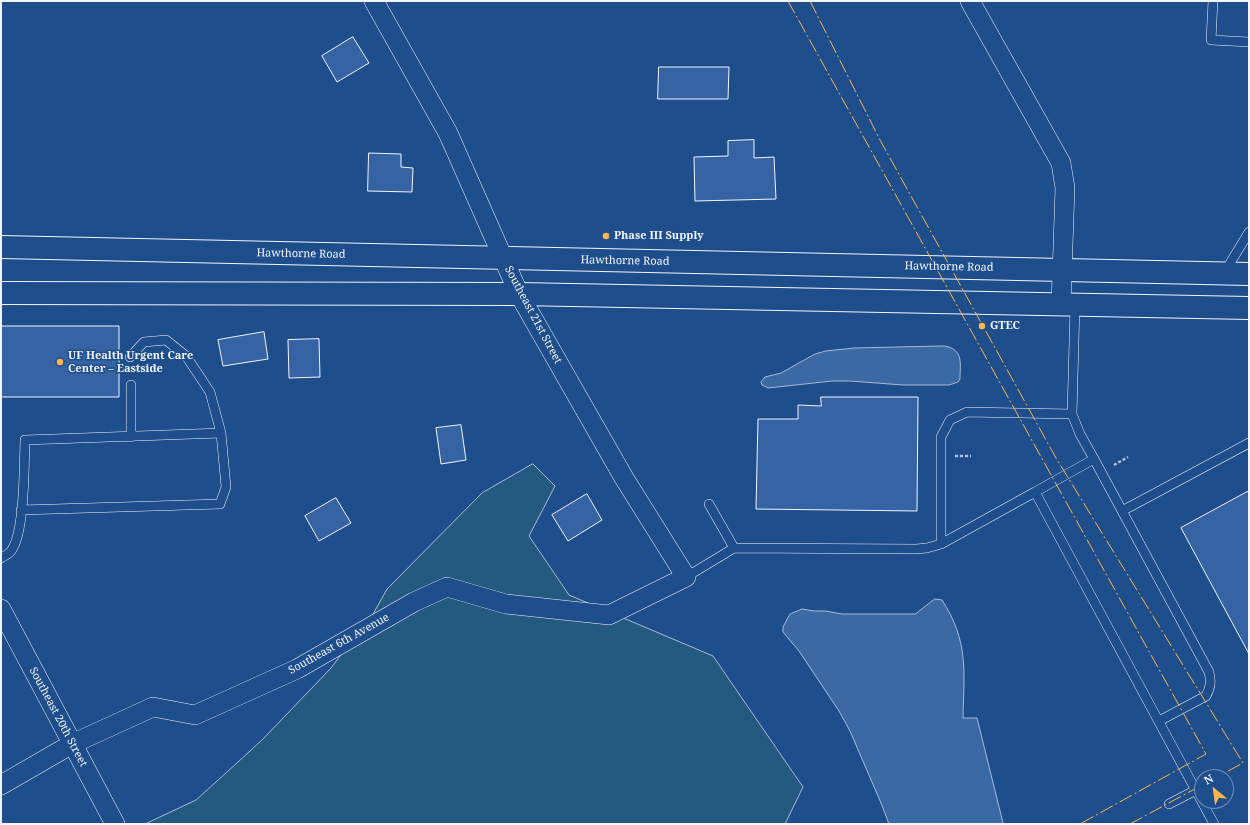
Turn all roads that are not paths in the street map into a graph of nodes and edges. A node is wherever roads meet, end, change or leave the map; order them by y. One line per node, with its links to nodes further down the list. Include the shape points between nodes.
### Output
1 (374, 1): 7 (street, Southeast 21st Street, via 448,133)
2 (970, 1): 8 (street, via 1061,163 1065,188)
3 (1213, 1): 4 (lane, via 1211,40)
4 (1249, 42)
5 (1249, 232): 9 (lane)
6 (1, 247): 7 (highway, Hawthorne Road)
7 (503, 258): 8 (highway, Hawthorne Road); 12 (street, Southeast 21st Street)
8 (1062, 270): 9 (highway, Hawthorne Road); 13 (street)
9 (1224, 273): 10 (highway, Hawthorne Road)
10 (1249, 274)
11 (1, 293): 12 (highway)
12 (519, 294): 13 (highway); 29 (street, Southeast 21st Street, via 620,471)
13 (1068, 304): 14 (highway); 17 (lane)
14 (1249, 308)
15 (130, 357): 18 (lane, via 144,342 166,340 186,356 210,392)
16 (130, 385): 19 (lane)
17 (1072, 414): 21 (lane); 26 (lane, via 967,412 950,420 941,437)
18 (220, 434): 19 (lane); 24 (lane, via 226,487 220,504)
19 (131, 437): 24 (lane, via 25,440)
20 (1249, 443): 25 (lane)
21 (1094, 459): 22 (lane); 25 (lane)
22 (1035, 492): 26 (lane); 31 (lane)
23 (709, 504): 27 (lane)
24 (22, 510): 28 (lane, via 19,532 11,552)
25 (1122, 511): 31 (lane, via 1209,672 1211,682 1206,696)
26 (941, 544): 27 (lane, via 916,549)
27 (734, 548): 29 (lane)
28 (1, 558)
29 (686, 577): 32 (street, Southeast 6th Avenue, via 609,615 506,604 447,587 414,602 297,669 195,714 153,707)
30 (1, 609): 32 (street, Southeast 20th Street)
31 (1159, 721): 34 (lane)
32 (72, 744): 33 (street, Southeast 6th Avenue); 38 (street, Southeast 20th Street)
33 (1, 785)
34 (1194, 786)
35 (1194, 791): 36 (lane)
36 (1169, 804)
37 (1206, 809): 39 (lane)
38 (115, 824)
39 (1214, 824)

